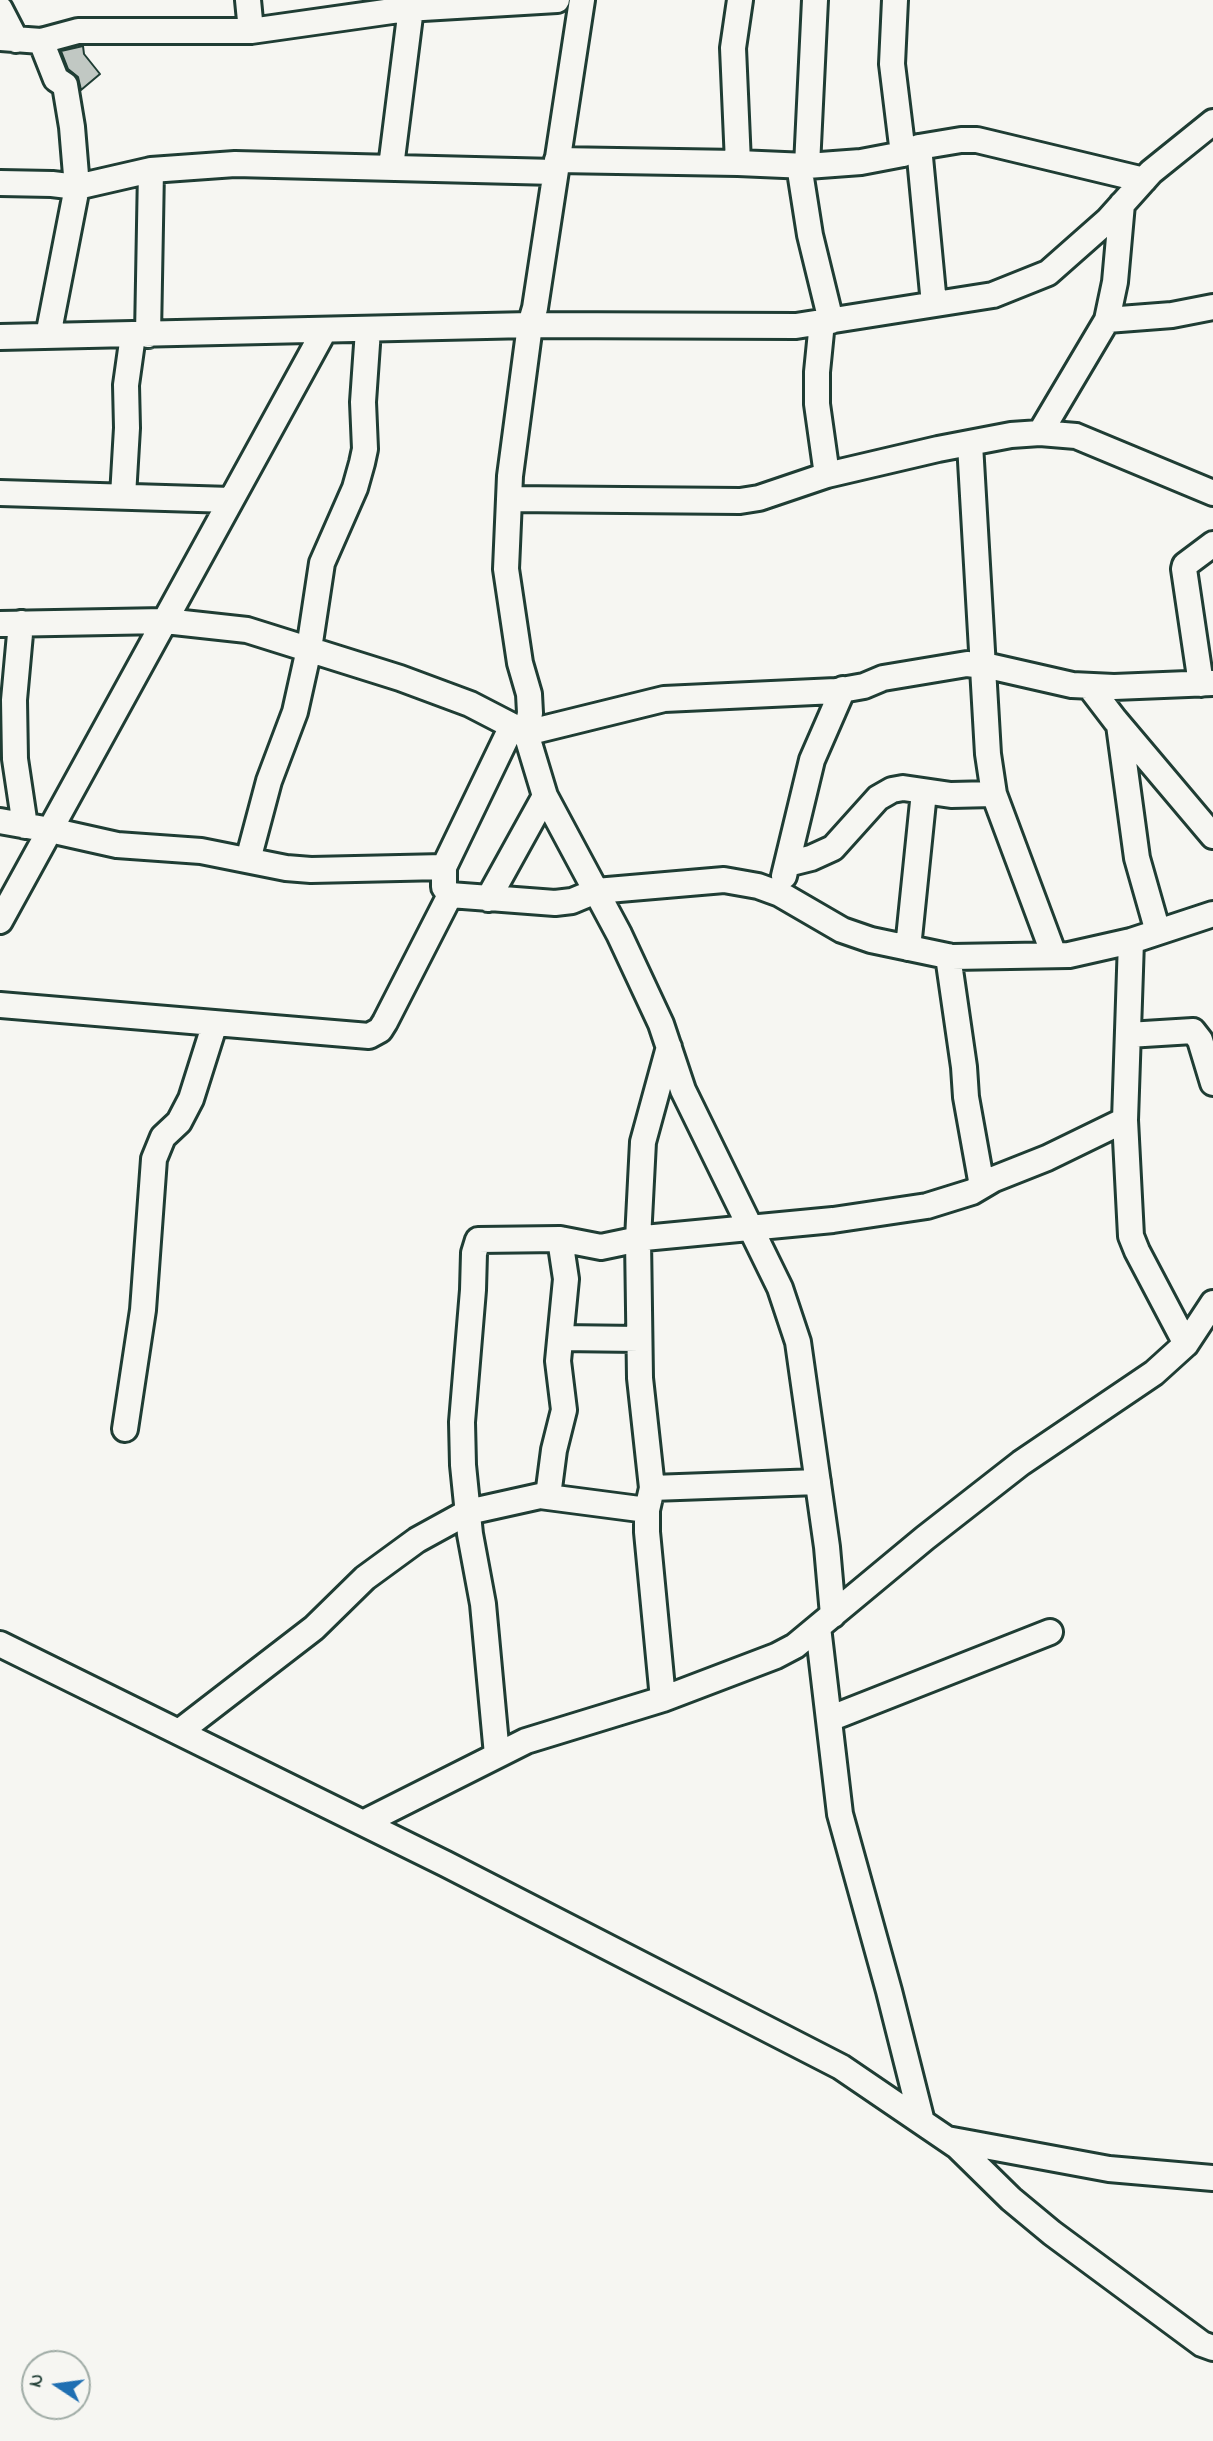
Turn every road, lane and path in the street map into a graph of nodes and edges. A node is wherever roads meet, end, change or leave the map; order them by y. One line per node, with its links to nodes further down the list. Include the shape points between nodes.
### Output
1 (248, 0): 9 (street)
2 (557, 0): 7 (street)
3 (582, 0): 15 (street)
4 (740, 0): 14 (street, via 733,48)
5 (815, 0): 16 (street)
6 (895, 0): 13 (street, via 892,64)
7 (411, 4): 9 (street); 17 (street)
8 (0, 9): 10 (street)
9 (251, 31): 11 (street, via 78,31)
10 (8, 39): 11 (street)
11 (41, 41): 21 (street, via 56,79 65,85)
12 (1213, 122): 19 (street)
13 (911, 150): 16 (street, via 861,162); 19 (street, via 977,140); 23 (street)
14 (738, 163): 15 (street); 16 (street)
15 (556, 166): 17 (street); 27 (street)
16 (803, 166): 26 (street, via 810,235)
17 (391, 167): 18 (street, via 235,164)
18 (150, 170): 21 (street); 30 (street)
19 (1144, 180): 22 (street)
20 (0, 183): 21 (street)
21 (77, 187): 31 (street)
22 (1122, 204): 23 (street, via 1048,274 993,295); 25 (street)
23 (934, 304): 26 (street)
24 (1213, 307): 25 (street)
25 (1107, 320): 33 (street)
26 (827, 321): 27 (street, via 796,326); 35 (street, via 817,372 817,404)
27 (530, 325): 28 (street); 39 (street)
28 (368, 330): 29 (street); 44 (street, via 365,449 355,488 322,563)
29 (324, 331): 30 (street); 40 (street)
30 (140, 335): 31 (street); 38 (street, via 126,385)
31 (48, 336): 32 (street)
32 (0, 337)
33 (1040, 433): 34 (street); 37 (street, via 1076,436)
34 (970, 444): 35 (street); 45 (street)
35 (827, 475): 39 (street, via 740,500)
36 (0, 493): 38 (street)
37 (1213, 493)
38 (123, 496): 40 (street)
39 (509, 499): 51 (street, via 506,569 530,713)
40 (231, 500): 42 (street)
41 (1213, 544): 46 (street, via 1184,569)
42 (165, 621): 43 (street); 44 (street, via 247,630); 57 (street)
43 (11, 623): 49 (street)
44 (309, 649): 51 (street, via 470,704); 59 (street, via 295,712 269,781)
45 (982, 666): 47 (street); 48 (street, via 967,664); 53 (street)
46 (1207, 684): 47 (street)
47 (1089, 686): 50 (street)
48 (843, 689): 51 (street, via 664,699); 60 (street, via 812,760)
49 (7, 700): 56 (street)
50 (1119, 725): 58 (street); 68 (street, via 1137,858)
51 (519, 730): 54 (street); 61 (street)
52 (924, 792): 53 (street); 60 (street, via 903,788 878,797 833,848); 70 (street)
53 (994, 794): 71 (street)
54 (545, 796): 62 (street); 65 (street)
55 (0, 821): 56 (street)
56 (25, 826): 57 (street)
57 (50, 830): 59 (street, via 117,845 201,851); 67 (street)
58 (1213, 836)
59 (248, 860): 61 (street, via 311,870)
60 (787, 864): 63 (street)
61 (444, 867): 64 (street, via 444,887)
62 (596, 891): 63 (street, via 724,880); 65 (street, via 555,903); 76 (street)
63 (780, 894): 70 (street, via 842,930)
64 (450, 895): 65 (street); 74 (street, via 385,1022 369,1036)
65 (488, 899)
66 (1213, 914): 68 (street)
67 (0, 920)
68 (1158, 932): 69 (street)
69 (1131, 941): 71 (street); 75 (street)
70 (908, 948): 72 (street)
71 (1054, 955): 72 (street)
72 (948, 956): 79 (street)
73 (0, 1005): 74 (street)
74 (215, 1023): 87 (street, via 191,1099 179,1122 163,1137 154,1159 143,1310)
75 (1128, 1035): 77 (street, via 1193,1031); 78 (street)
76 (669, 1047): 80 (street, via 683,1090); 82 (street, via 643,1142)
77 (1213, 1083)
78 (1125, 1120): 79 (street); 86 (street, via 1132,1237)
79 (982, 1186): 80 (street, via 928,1206)
80 (750, 1227): 82 (street); 88 (street, via 780,1288 798,1342)
81 (560, 1239): 82 (street, via 601,1247); 84 (street, via 566,1279); 91 (street, via 484,1239 475,1243 462,1422)
82 (638, 1239): 85 (street)
83 (1213, 1303): 86 (street)
84 (561, 1338): 85 (street); 89 (street, via 558,1361 564,1410)
85 (639, 1339): 90 (street)
86 (1186, 1344): 92 (street, via 1154,1373 1021,1463)
87 (125, 1429)
88 (818, 1482): 90 (street); 92 (street, via 827,1547)
89 (548, 1496): 90 (street); 91 (street)
90 (649, 1499): 95 (street, via 651,1583)
91 (468, 1511): 97 (street, via 365,1578 314,1628); 98 (street)
92 (826, 1621): 95 (street, via 776,1656); 96 (street)
93 (1050, 1632): 96 (street)
94 (0, 1644): 97 (street)
95 (663, 1699): 98 (street, via 526,1741)
96 (829, 1719): 100 (street, via 840,1814)
97 (179, 1732): 99 (street)
98 (497, 1755): 99 (street)
99 (363, 1823): 100 (street, via 841,2067)
100 (922, 2122): 101 (street)
101 (946, 2139): 102 (street, via 1109,2169); 103 (street, via 1052,2234)
102 (1213, 2178)
103 (1213, 2348)

